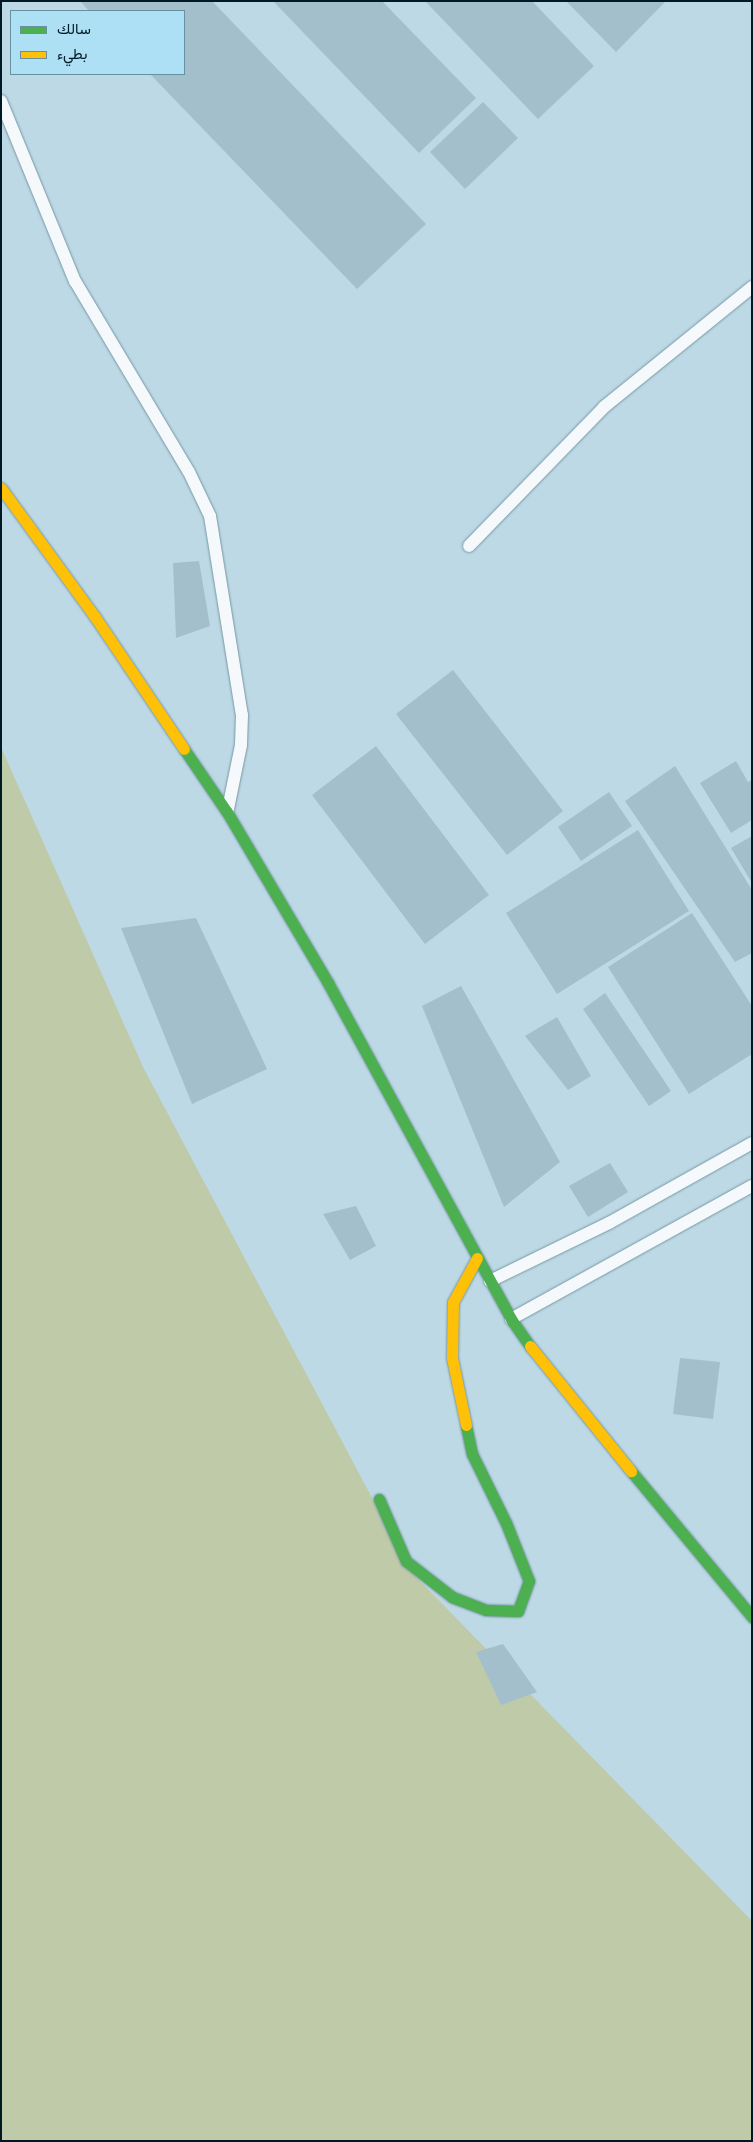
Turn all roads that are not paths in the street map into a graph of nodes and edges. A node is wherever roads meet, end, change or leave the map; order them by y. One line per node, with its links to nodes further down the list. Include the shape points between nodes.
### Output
1 (1, 101): 5 (lane, via 75,281 188,472 210,516 242,714 241,744)
2 (752, 287): 4 (lane, via 604,407)
3 (1, 488): 5 (main road, via 95,617)
4 (469, 546)
5 (227, 812): 8 (main road, via 328,983)
6 (752, 1143): 9 (lane, via 610,1223)
7 (752, 1186): 10 (lane)
8 (476, 1258): 9 (main road); 11 (main road, via 454,1302 452,1358 472,1454 506,1523 529,1581 518,1611 486,1610 452,1597 406,1561)
9 (490, 1282): 10 (main road)
10 (512, 1319): 12 (main road, via 541,1362)
11 (379, 1500)
12 (752, 1617)

